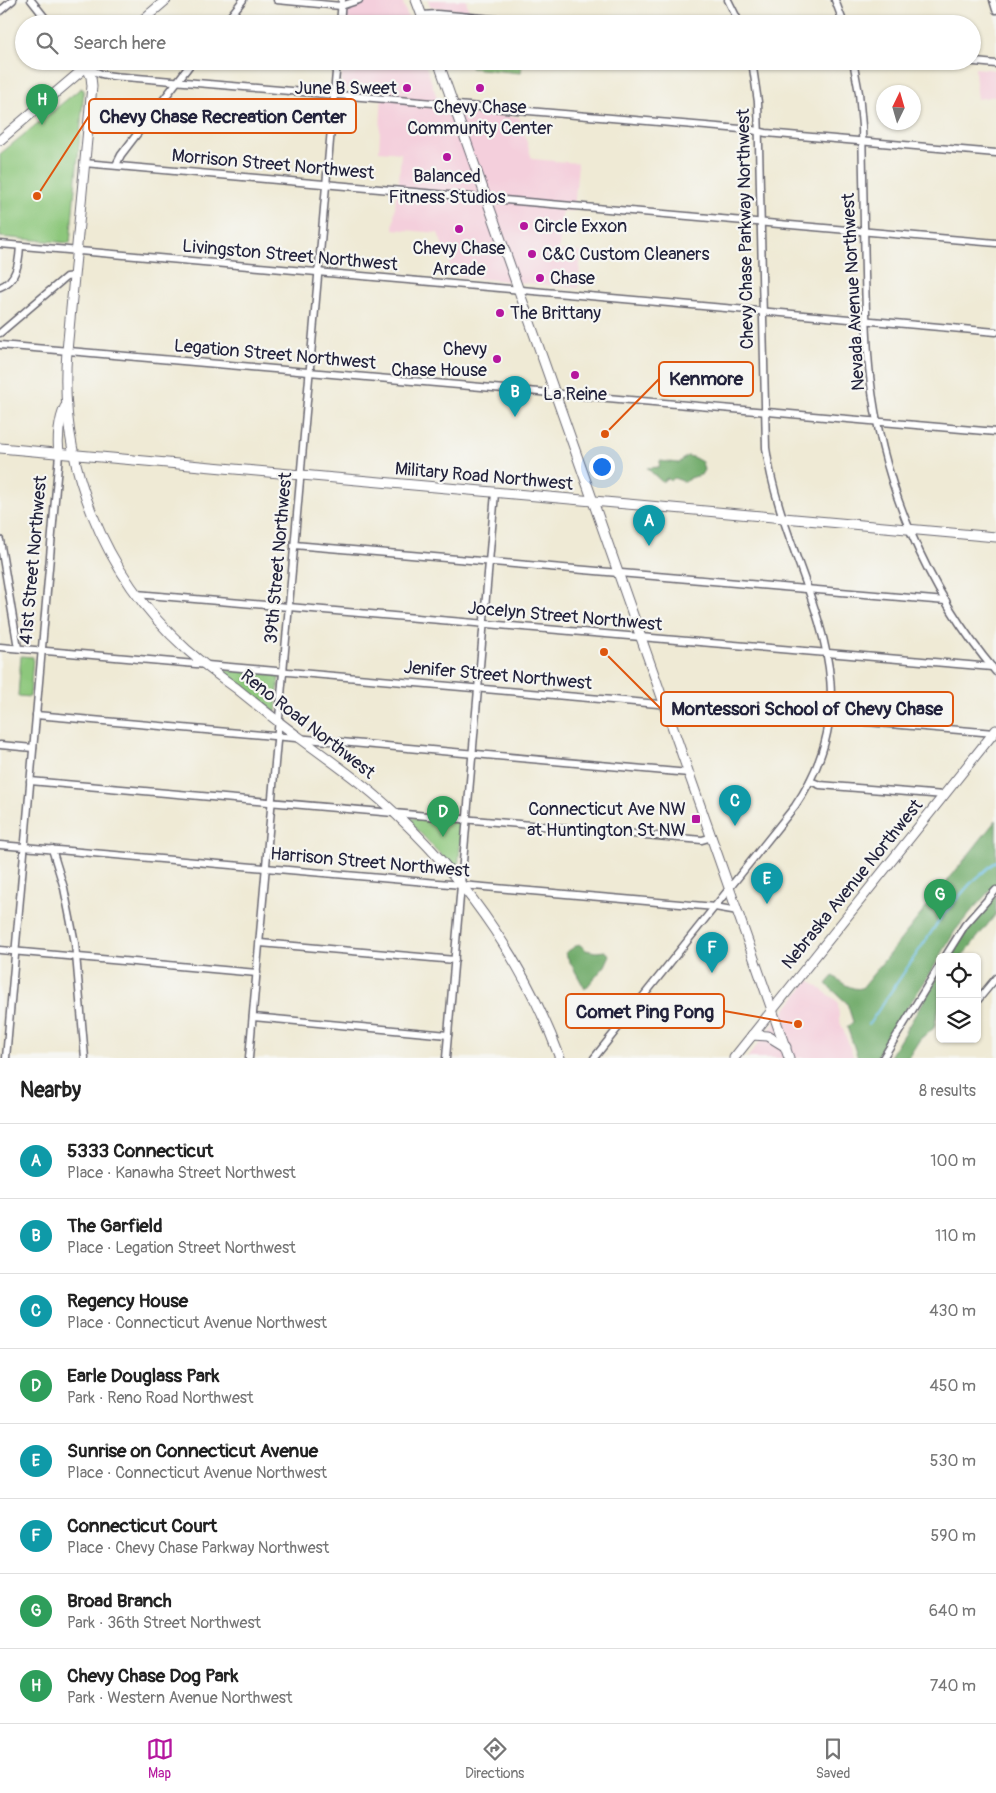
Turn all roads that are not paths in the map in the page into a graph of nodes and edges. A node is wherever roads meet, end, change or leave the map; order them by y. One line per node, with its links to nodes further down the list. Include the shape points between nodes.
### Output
1 (13, 0): 13 (street)
2 (31, 0): 14 (street)
3 (166, 0): 15 (main road)
4 (243, 0): 16 (street)
5 (277, 0): 11 (street)
6 (358, 0): 11 (street)
7 (416, 0): 17 (main road)
8 (728, 0): 20 (street)
9 (835, 0): 21 (street)
10 (994, 0): 12 (street)
11 (342, 3)
12 (996, 10)
13 (0, 11)
14 (43, 15)
15 (148, 15)
16 (231, 15)
17 (422, 15)
18 (434, 15): 19 (street)
19 (448, 15)
20 (736, 15)
21 (841, 15)
22 (981, 63): 23 (street)
23 (996, 64)
24 (79, 70): 36 (main road)
25 (89, 70): 39 (main road, 41st Street Northwest, via 92,86)
26 (95, 70): 32 (street, via 100,75)
27 (186, 70): 32 (street)
28 (335, 70): 33 (street, 39th Street Northwest)
29 (441, 70): 34 (main road)
30 (754, 70): 35 (street, Chevy Chase Parkway Northwest, via 758,96)
31 (855, 70): 37 (street, Nevada Avenue Northwest)
32 (176, 82): 33 (street); 40 (street)
33 (334, 95): 34 (street); 41 (street, 39th Street Northwest)
34 (453, 105): 35 (street); 42 (main road)
35 (758, 131): 37 (street); 43 (street, Chevy Chase Parkway Northwest)
36 (0, 140)
37 (862, 142): 38 (street); 44 (street, Nevada Avenue Northwest)
38 (996, 153)
39 (84, 162): 40 (street, Morrison Street Northwest); 48 (main road, 41st Street Northwest)
40 (116, 165): 41 (street, Morrison Street Northwest)
41 (326, 184): 42 (street, Morrison Street Northwest); 49 (street, 39th Street Northwest)
42 (486, 198): 43 (street, Morrison Street Northwest); 52 (main road)
43 (760, 222): 44 (street, Morrison Street Northwest); 53 (street, Chevy Chase Parkway Northwest)
44 (864, 231): 45 (street, Morrison Street Northwest); 54 (street, Nevada Avenue Northwest)
45 (996, 243)
46 (0, 244): 47 (street, Livingston Street Northwest)
47 (20, 246): 48 (street, Livingston Street Northwest); 51 (street, via 14,276)
48 (76, 251): 49 (street, Livingston Street Northwest); 50 (main road, 41st Street Northwest)
49 (318, 273): 52 (street, Livingston Street Northwest); 59 (street, 39th Street Northwest)
50 (74, 276): 56 (street, via 66,277); 58 (main road, 41st Street Northwest)
51 (0, 287)
52 (519, 290): 53 (street, Livingston Street Northwest); 60 (main road)
53 (762, 312): 54 (street, Livingston Street Northwest); 62 (street, Chevy Chase Parkway Northwest)
54 (866, 321): 55 (street, Livingston Street Northwest); 63 (street, Nevada Avenue Northwest)
55 (996, 332)
56 (0, 333)
57 (0, 345): 58 (street, Legation Street Northwest)
58 (67, 350): 59 (street, Legation Street Northwest); 61 (main road, 41st Street Northwest)
59 (309, 372): 60 (street, Legation Street Northwest); 69 (street, 39th Street Northwest)
60 (555, 394): 62 (street, Legation Street Northwest); 71 (main road)
61 (66, 405): 65 (main road, Reno Road Northwest); 67 (main road, 41st Street Northwest, via 61,415)
62 (764, 412): 63 (street, Legation Street Northwest); 72 (street, Chevy Chase Parkway Northwest, via 768,464)
63 (877, 422): 64 (street, Legation Street Northwest); 73 (street, Nevada Avenue Northwest, via 890,476)
64 (996, 432)
65 (71, 442): 67 (main road); 68 (main road, Reno Road Northwest)
66 (0, 448): 67 (main road, Military Road Northwest)
67 (59, 454): 68 (main road, Military Road Northwest); 87 (street, 41st Street Northwest)
68 (74, 455): 69 (main road, Military Road Northwest); 80 (main road, Reno Road Northwest, via 101,535)
69 (300, 476): 70 (main road, Military Road Northwest); 76 (street, 39th Street Northwest)
70 (496, 493): 71 (main road, Military Road Northwest); 77 (street)
71 (594, 502): 72 (main road, Military Road Northwest); 78 (main road)
72 (783, 519): 73 (main road, Military Road Northwest); 79 (street, Chevy Chase Parkway Northwest)
73 (910, 530): 74 (main road, Military Road Northwest); 81 (street, Nevada Avenue Northwest)
74 (996, 537)
75 (0, 540): 86 (street)
76 (294, 545): 77 (street); 82 (street, 39th Street Northwest)
77 (489, 562): 78 (street); 83 (street)
78 (619, 573): 79 (street); 84 (main road)
79 (808, 590): 81 (street); 88 (street, Chevy Chase Parkway Northwest)
80 (136, 594): 82 (street, Jocelyn Street Northwest); 89 (main road, Reno Road Northwest, via 171,635)
81 (946, 601): 90 (street, Nevada Avenue Northwest)
82 (289, 607): 83 (street, Jocelyn Street Northwest); 91 (street, 39th Street Northwest)
83 (484, 624): 84 (street, Jocelyn Street Northwest); 92 (street)
84 (641, 638): 88 (street, Jocelyn Street Northwest); 93 (main road)
85 (0, 647): 86 (street, Jenifer Street Northwest)
86 (18, 648): 87 (street, Jenifer Street Northwest)
87 (42, 650): 89 (street, Jenifer Street Northwest); 94 (street, 41st Street Northwest)
88 (828, 654): 90 (street, Jocelyn Street Northwest); 95 (street, Chevy Chase Parkway Northwest, via 832,684)
89 (206, 665): 91 (street, Jenifer Street Northwest); 96 (main road, Reno Road Northwest)
90 (994, 670)
91 (283, 671): 92 (street, Jenifer Street Northwest); 96 (street, 39th Street Northwest)
92 (478, 688): 93 (street, Jenifer Street Northwest); 102 (street)
93 (665, 705): 95 (street, Jenifer Street Northwest); 103 (main road)
94 (36, 715): 98 (street); 101 (street, 41st Street Northwest)
95 (830, 719): 97 (street, Jenifer Street Northwest); 105 (street, Chevy Chase Parkway Northwest, via 823,751)
96 (279, 721): 98 (street, 39th Street Northwest); 99 (main road, Reno Road Northwest)
97 (995, 732): 106 (main road, Nebraska Avenue Northwest)
98 (277, 737): 99 (street); 107 (street, 39th Street Northwest)
99 (301, 739): 102 (street); 108 (main road, Reno Road Northwest)
100 (0, 745): 101 (street)
101 (33, 748): 104 (street, 41st Street Northwest)
102 (472, 754): 103 (street); 109 (street)
103 (689, 773): 110 (main road)
104 (30, 780): 107 (street); 112 (street, 41st Street Northwest)
105 (810, 781): 106 (street, via 820,785); 116 (street, Chevy Chase Parkway Northwest, via 791,812)
106 (944, 795): 130 (main road, Nebraska Avenue Northwest)
107 (272, 803): 108 (street); 114 (street, 39th Street Northwest)
108 (394, 812): 109 (street); 115 (main road, Reno Road Northwest)
109 (467, 819): 110 (street, via 702,840); 115 (street)
110 (712, 837): 116 (main road)
111 (0, 844): 112 (street, Harrison Street Northwest)
112 (24, 847): 113 (street, Harrison Street Northwest); 122 (street, 41st Street Northwest)
113 (52, 849): 114 (street, Harrison Street Northwest); 124 (street, via 64,888)
114 (266, 868): 115 (street, Harrison Street Northwest); 120 (street, 39th Street Northwest)
115 (461, 885): 118 (street, Harrison Street Northwest); 125 (street); 139 (main road, Reno Road Northwest, via 515,964)
116 (730, 889): 118 (street, Chevy Chase Parkway Northwest); 119 (main road)
117 (996, 890): 123 (street, via 965,925)
118 (715, 907): 119 (street, Harrison Street Northwest); 140 (street, Chevy Chase Parkway Northwest)
119 (738, 911): 130 (main road)
120 (260, 943): 125 (street); 127 (street, 39th Street Northwest)
121 (0, 950): 122 (street)
122 (15, 951): 124 (street); 135 (street, 41st Street Northwest)
123 (948, 953)
124 (77, 957): 127 (street); 136 (street)
125 (455, 960): 132 (street)
126 (936, 972): 143 (street)
127 (257, 973): 131 (street, 39th Street Northwest)
128 (995, 982): 129 (street)
129 (980, 998)
130 (773, 1010): 133 (main road, Nebraska Avenue Northwest); 134 (main road)
131 (253, 1017): 132 (street); 137 (street, 39th Street Northwest)
132 (448, 1035): 138 (street)
133 (752, 1035): 134 (main road, via 768,1036); 141 (main road, Nebraska Avenue Northwest)
134 (786, 1047): 142 (main road)
135 (6, 1058)
136 (85, 1058)
137 (249, 1058)
138 (446, 1058)
139 (560, 1058)
140 (594, 1058)
141 (734, 1058)
142 (789, 1058)
143 (883, 1058)

